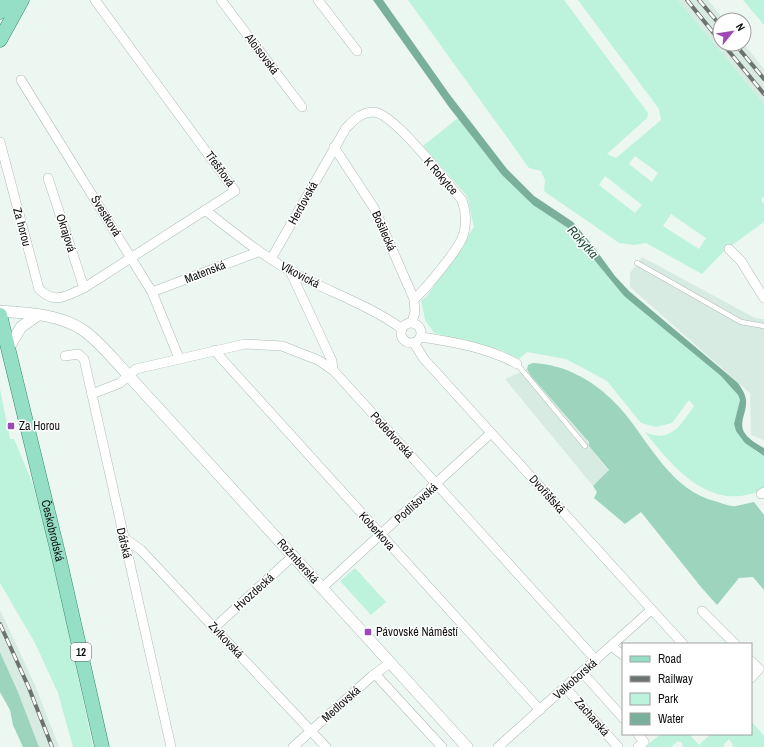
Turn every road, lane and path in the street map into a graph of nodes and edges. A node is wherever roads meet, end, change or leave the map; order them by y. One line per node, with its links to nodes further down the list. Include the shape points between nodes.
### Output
1 (1, 0): 7 (main road)
2 (7, 0): 8 (main road)
3 (22, 0): 9 (main road)
4 (95, 0): 16 (street, Třešňová, via 235,191)
5 (221, 0): 12 (street, Aloisovská)
6 (318, 0): 10 (street)
7 (0, 4)
8 (0, 12)
9 (0, 40)
10 (357, 52)
11 (21, 80): 19 (street, Švestková)
12 (302, 107)
13 (0, 143): 26 (street, Za horou, via 39,289 46,297)
14 (334, 147): 20 (street, Herdovská); 27 (street, Bošilecká, via 374,208); 27 (street, K Rokytce, via 354,119 374,112 383,115 401,130 462,200 466,211 463,237 425,290)
15 (48, 178): 23 (street, Okrajová)
16 (205, 210): 18 (street, Vlkovická); 19 (street, Třešňová)
17 (728, 248): 25 (street, via 744,266)
18 (258, 252): 20 (street, Vlkovická); 24 (street, Matenská)
19 (132, 257): 23 (street, Třešňová); 24 (street, Švestková)
20 (271, 259): 22 (street, Vlkovická)
21 (637, 263): 32 (lane, via 741,322)
22 (290, 271): 33 (street, Vlkovická, via 387,318); 40 (street, via 332,361)
23 (84, 288): 26 (street, Třešňová)
24 (152, 292): 38 (street, Švestková)
25 (764, 298)
26 (58, 299)
27 (414, 299): 31 (street, Bošilecká, via 415,312)
28 (0, 311): 30 (street, Rožmberská)
29 (0, 315): 35 (main road, Českobrodská / 12)
30 (38, 315): 35 (street, via 21,327); 41 (street, Rožmberská, via 63,321 83,330)
31 (412, 322): 33 (street, via 407,323); 34 (street, via 418,324 421,329)
32 (764, 326)
33 (402, 329): 34 (street, via 406,342)
34 (418, 340): 39 (street, via 480,349 503,356); 43 (street, Dvořišťská, via 418,352)
35 (8, 349): 68 (main road, Českobrodská / 12)
36 (215, 350): 38 (street, Podedvorská); 40 (street, Podedvorská, via 245,344 282,346 318,360); 46 (street, Koberkova)
37 (65, 356): 42 (street, Dářská, via 78,354 84,359)
38 (178, 358): 41 (street, Podedvorská, via 136,369)
39 (517, 364): 44 (lane)
40 (333, 370): 45 (street, Podedvorská)
41 (128, 375): 42 (street, via 120,383); 48 (street, Rožmberská)
42 (92, 394): 47 (street, Dářská)
43 (491, 433): 45 (street, Podlišovská); 50 (street, Dvořišťská)
44 (585, 446)
45 (436, 485): 46 (street, Podlišovská); 57 (street, Podedvorská)
46 (380, 534): 49 (street, Podlišovská); 64 (street, Koberkova)
47 (123, 537): 52 (street, Zvíkovská, via 141,550); 69 (street, Dářská)
48 (293, 556): 49 (street, Rožmberská); 52 (street, Hvozdecká)
49 (322, 588): 58 (street, Rožmberská)
50 (651, 610): 53 (street, Dvořišťská); 55 (street, Velkoborská)
51 (702, 611): 54 (street)
52 (214, 628): 66 (street, Zvíkovská)
53 (682, 643)
54 (734, 643)
55 (611, 646): 56 (street); 57 (street, Velkoborská)
56 (622, 654)
57 (596, 660): 60 (street, Velkoborská)
58 (390, 662): 61 (street, Medlovská); 73 (street, Rožmberská)
59 (752, 662): 62 (street, via 759,670)
60 (582, 672): 63 (street, Velkoborská); 65 (street, Zacharská)
61 (375, 674): 66 (street, Medlovská); 72 (street)
62 (752, 677)
63 (565, 687): 64 (street, Velkoborská); 75 (street, Zacharská)
64 (540, 710): 74 (street, Velkoborská)
65 (622, 717)
66 (311, 731): 70 (street, Medlovská); 71 (street, Zvíkovská)
67 (639, 735): 76 (street, via 644,742)
68 (102, 747)
69 (171, 747)
70 (293, 747)
71 (326, 747)
72 (442, 747)
73 (467, 747)
74 (498, 747)
75 (618, 747)
76 (638, 747)

